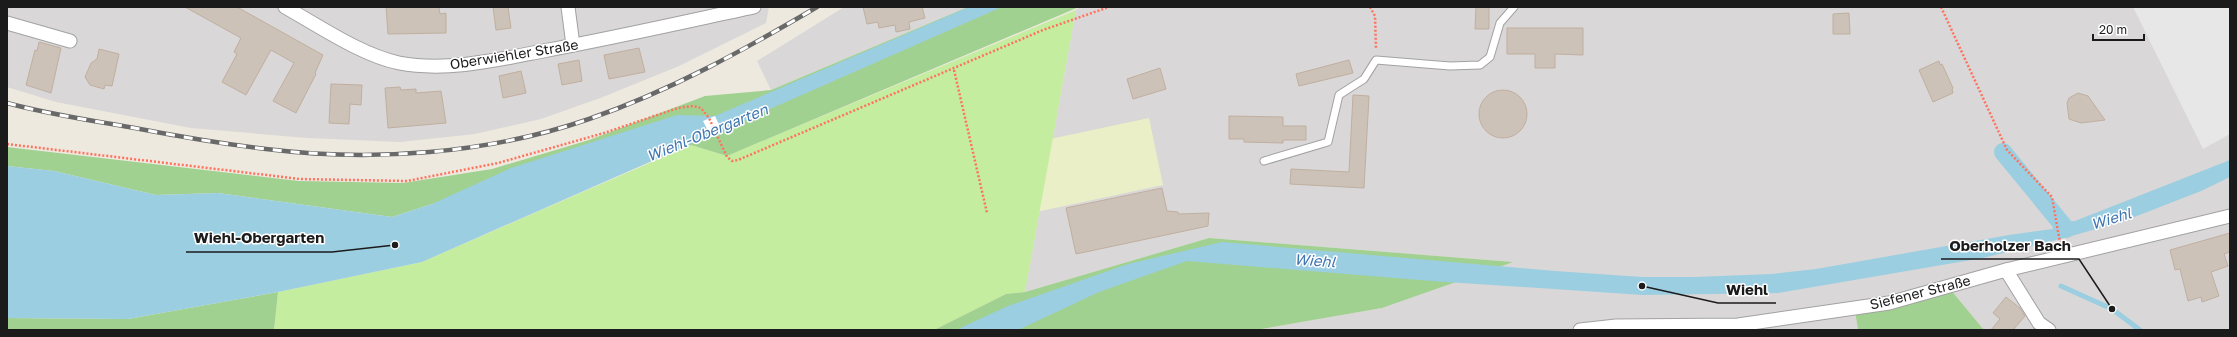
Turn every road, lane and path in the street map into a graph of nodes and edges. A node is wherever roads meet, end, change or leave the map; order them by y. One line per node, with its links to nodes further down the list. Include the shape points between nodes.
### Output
1 (285, 7): 10 (street, Oberwiehler Straße, via 355,47 398,63 435,66 491,61)
2 (568, 7): 10 (street)
3 (754, 7): 10 (street, Oberwiehler Straße)
4 (1109, 7): 12 (path, via 1043,30)
5 (1370, 7): 11 (path, via 1375,16)
6 (1514, 7): 11 (lane, via 1500,23 1490,57 1480,65 1450,66)
7 (1941, 7): 17 (path, via 2007,150 2052,196)
8 (7, 23): 9 (street)
9 (70, 41)
10 (573, 46)
11 (1376, 60): 14 (lane, via 1364,79 1339,95 1328,142)
12 (954, 70): 13 (path, via 732,161 727,157 709,118 701,108 693,106 678,108 604,133 498,163 407,181 300,179); 15 (path)
13 (7, 144)
14 (1264, 161)
15 (987, 212)
16 (2230, 216): 17 (street, Siefener Straße)
17 (2063, 258): 18 (street, Siefener Straße)
18 (2006, 270): 19 (street, Siefener Straße, via 1889,303 1738,325 1616,326); 20 (street, via 2039,323)
19 (1580, 330)
20 (2050, 330)

